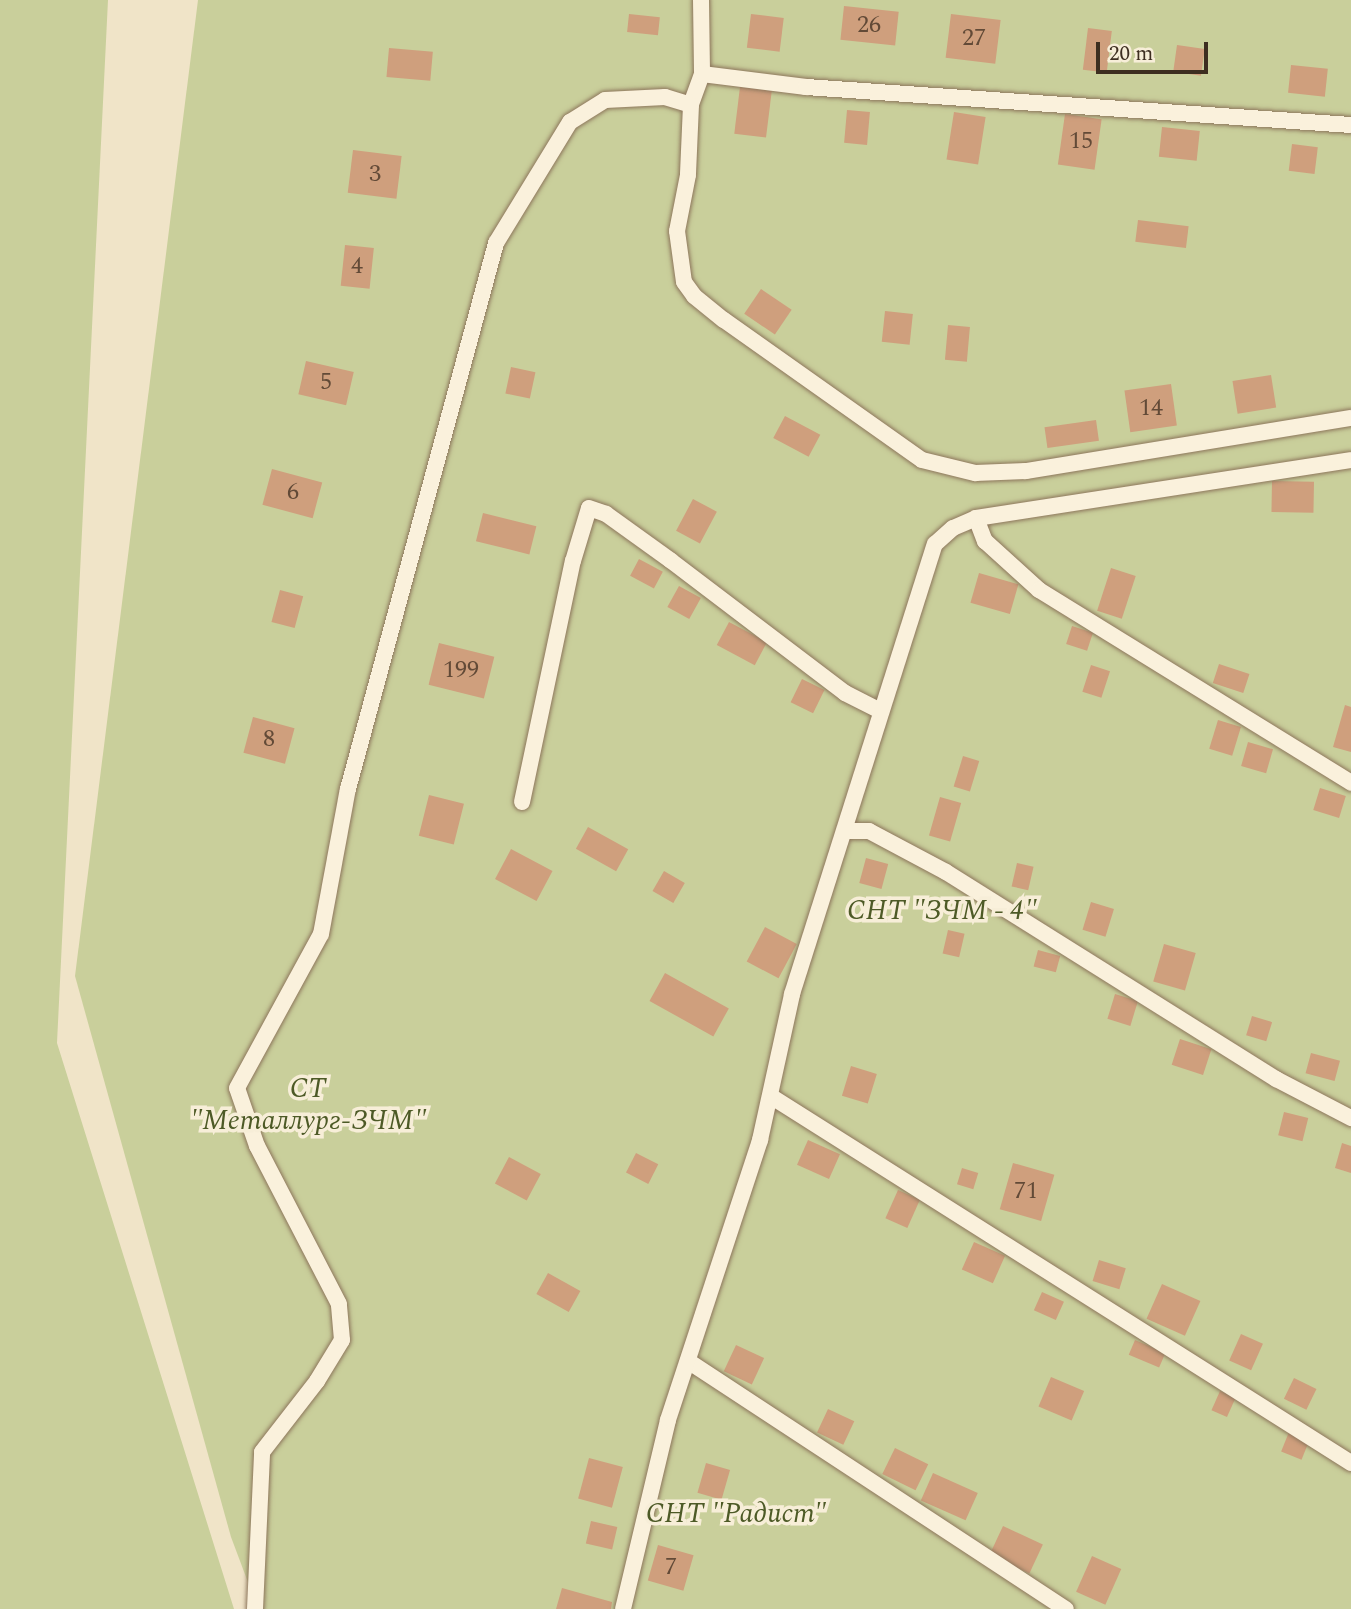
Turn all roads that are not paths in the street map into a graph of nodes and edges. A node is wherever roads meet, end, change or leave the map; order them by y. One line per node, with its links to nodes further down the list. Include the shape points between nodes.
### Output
1 (701, 0): 2 (lane)
2 (702, 74): 3 (lane); 4 (lane, via 806,87)
3 (691, 106): 5 (lane, via 688,175 677,231 684,282 694,296 922,460 975,473 1026,471); 16 (lane, via 665,97 604,100 570,122 496,243 348,789 321,934 237,1088 257,1146 340,1304 342,1340 262,1452)
4 (1351, 125)
5 (1351, 418)
6 (1351, 460): 7 (lane)
7 (975, 518): 8 (lane, via 953,528 935,544 926,562); 9 (lane, via 985,541 1040,590)
8 (880, 710): 10 (lane, via 845,693 670,560 606,514 589,508 573,561); 11 (lane)
9 (1351, 783)
10 (522, 802)
11 (845, 831): 12 (lane, via 792,994); 13 (lane, via 869,831 946,872 1276,1079)
12 (772, 1097): 14 (lane); 15 (lane)
13 (1351, 1118)
14 (688, 1362): 17 (lane, via 668,1420); 18 (lane)
15 (1351, 1463)
16 (256, 1609)
17 (623, 1609)
18 (1066, 1609)

